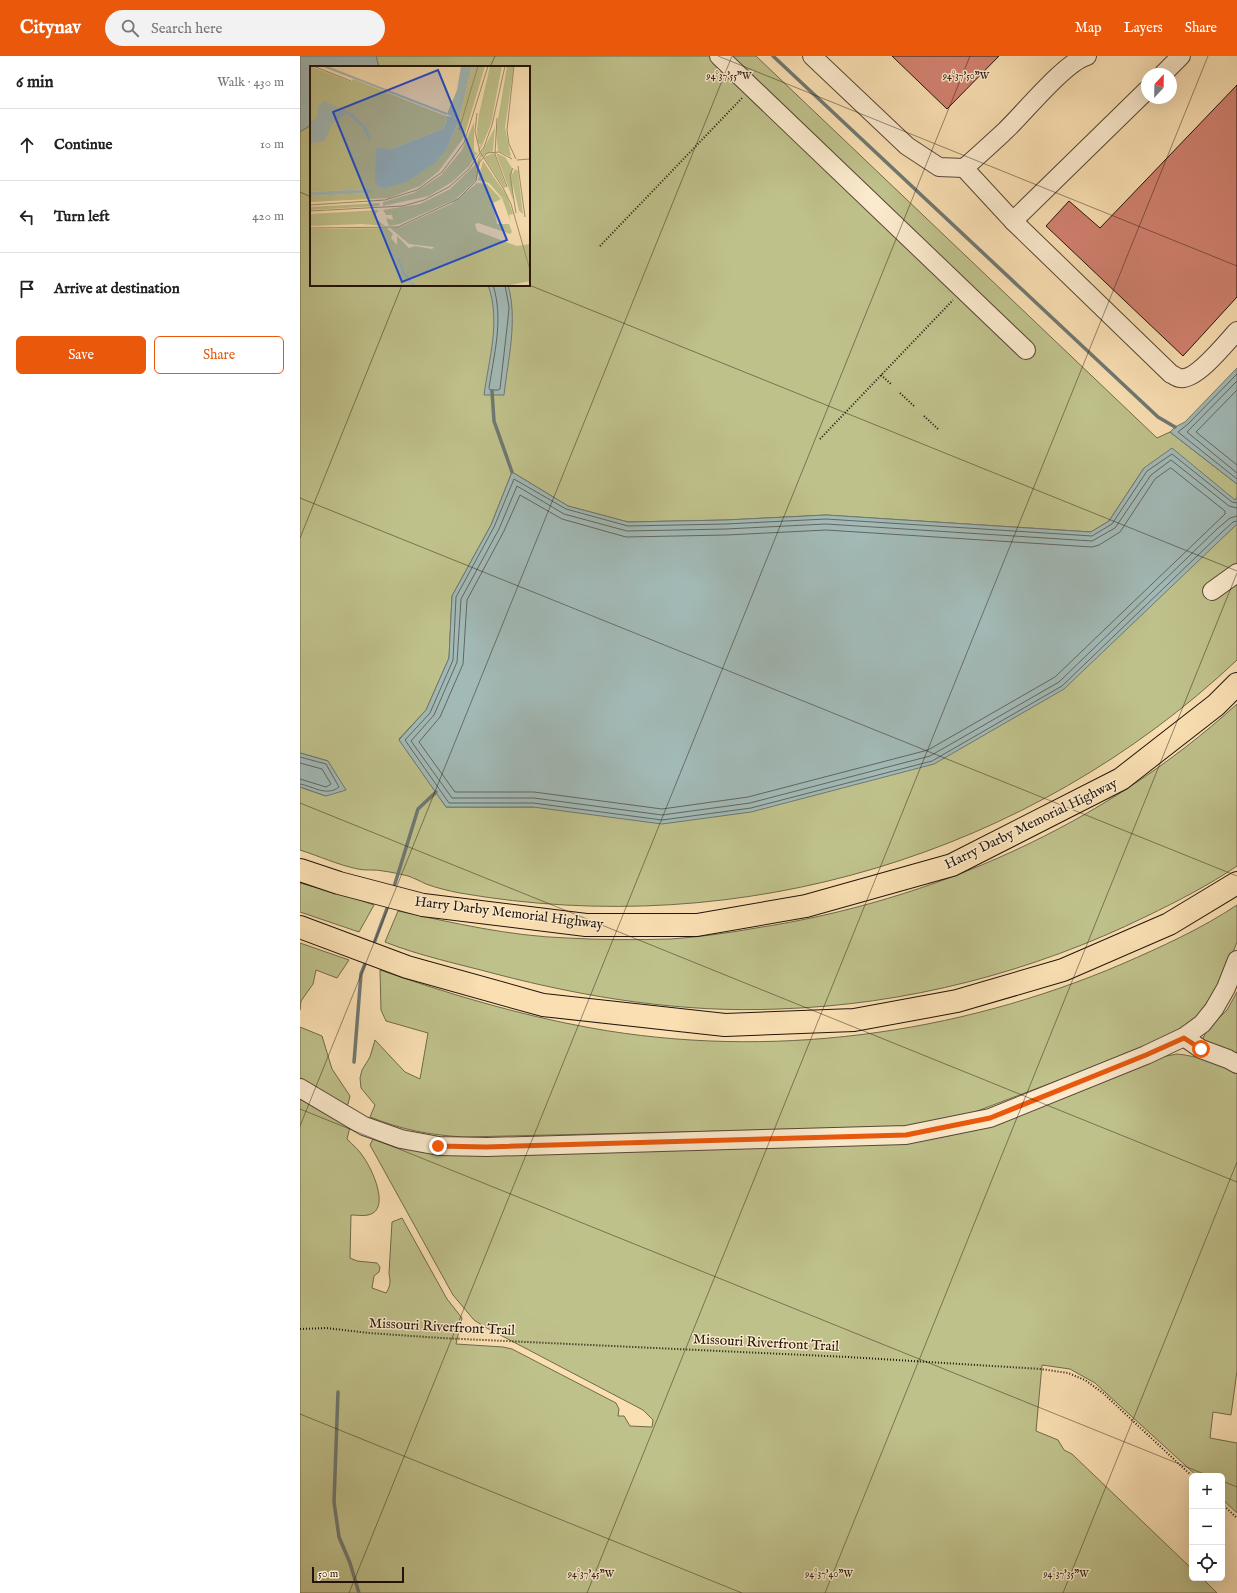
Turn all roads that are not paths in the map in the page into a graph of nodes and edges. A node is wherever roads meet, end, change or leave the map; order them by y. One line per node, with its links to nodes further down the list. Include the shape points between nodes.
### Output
1 (719, 56): 10 (street)
2 (812, 56): 7 (street, via 907,146 939,167)
3 (1087, 56): 7 (street, via 1080,58 1063,71 1005,131)
4 (1181, 56): 5 (street)
5 (1169, 68)
6 (1141, 96): 8 (street)
7 (964, 168): 8 (street)
8 (1013, 221): 9 (street, via 1171,374 1180,378 1188,377 1200,370)
9 (1237, 331)
10 (1026, 350)
11 (1237, 573): 12 (street)
12 (1212, 591)
13 (1237, 684): 14 (highway, Harry Darby Memorial Highway, via 1216,705 1121,779 952,865 806,906 697,924 586,924 423,905)
14 (300, 870)
15 (1237, 882): 16 (highway, via 1169,924 1063,970 957,1001 854,1020 725,1024 543,1005 407,968)
16 (300, 927)
17 (1237, 960): 18 (street, via 1214,1009 1202,1024)
18 (1184, 1038): 19 (street, via 1201,1049); 20 (street, via 990,1118 906,1135 486,1147 438,1146 401,1139 364,1126)
19 (1237, 1064)
20 (300, 1088)

